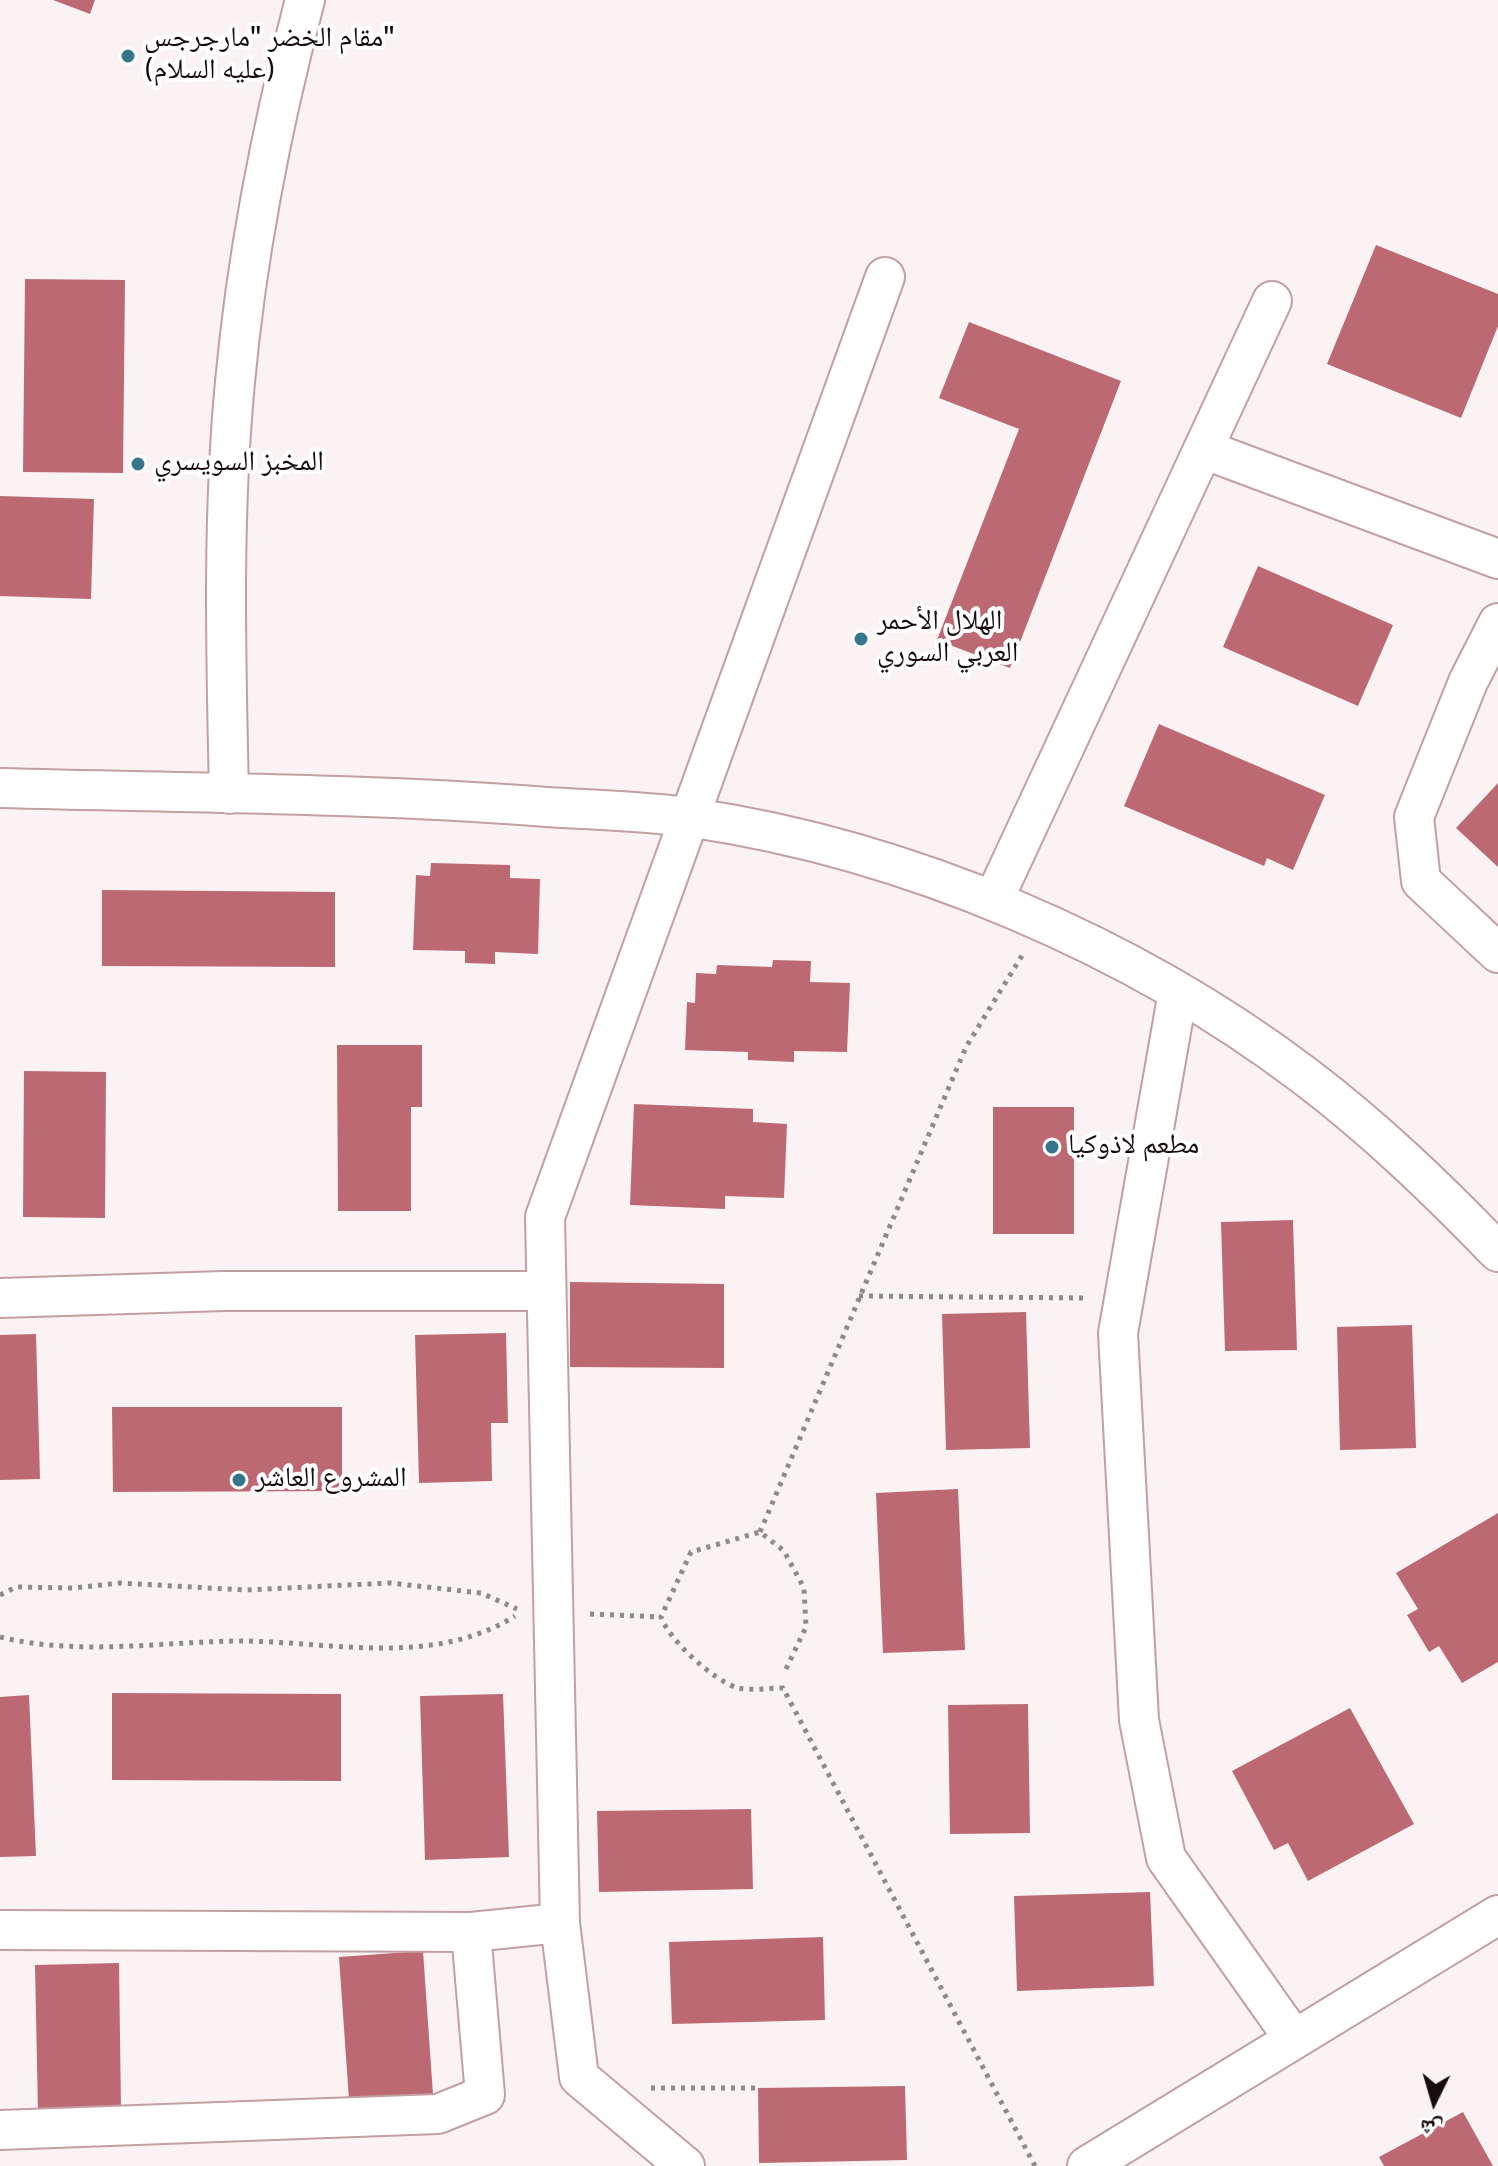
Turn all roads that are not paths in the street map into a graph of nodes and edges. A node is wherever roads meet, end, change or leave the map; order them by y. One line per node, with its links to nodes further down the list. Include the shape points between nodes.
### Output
1 (305, 0): 8 (street, via 265,175 235,382 225,592)
2 (885, 277): 9 (street)
3 (1272, 301): 4 (street)
4 (1203, 449): 5 (street); 10 (street)
5 (1498, 559)
6 (1498, 623): 11 (street, via 1468,682 1414,817 1421,881)
7 (0, 788): 8 (street)
8 (229, 794): 9 (street, via 465,800)
9 (692, 818): 10 (street, via 895,865); 14 (street, via 545,1217)
10 (993, 901): 12 (street)
11 (1498, 953)
12 (1178, 992): 13 (street, via 1304,1075 1419,1171); 20 (street, via 1118,1333 1139,1720 1166,1858)
13 (1498, 1252)
14 (546, 1291): 15 (street, via 224,1291); 17 (street)
15 (0, 1298)
16 (1498, 1915): 20 (street)
17 (560, 1923): 19 (street); 22 (street, via 579,2077)
18 (0, 1930): 19 (street)
19 (471, 1932): 21 (street, via 485,2095 438,2114)
20 (1294, 2039): 23 (street)
21 (0, 2130)
22 (685, 2166)
23 (1087, 2166)

